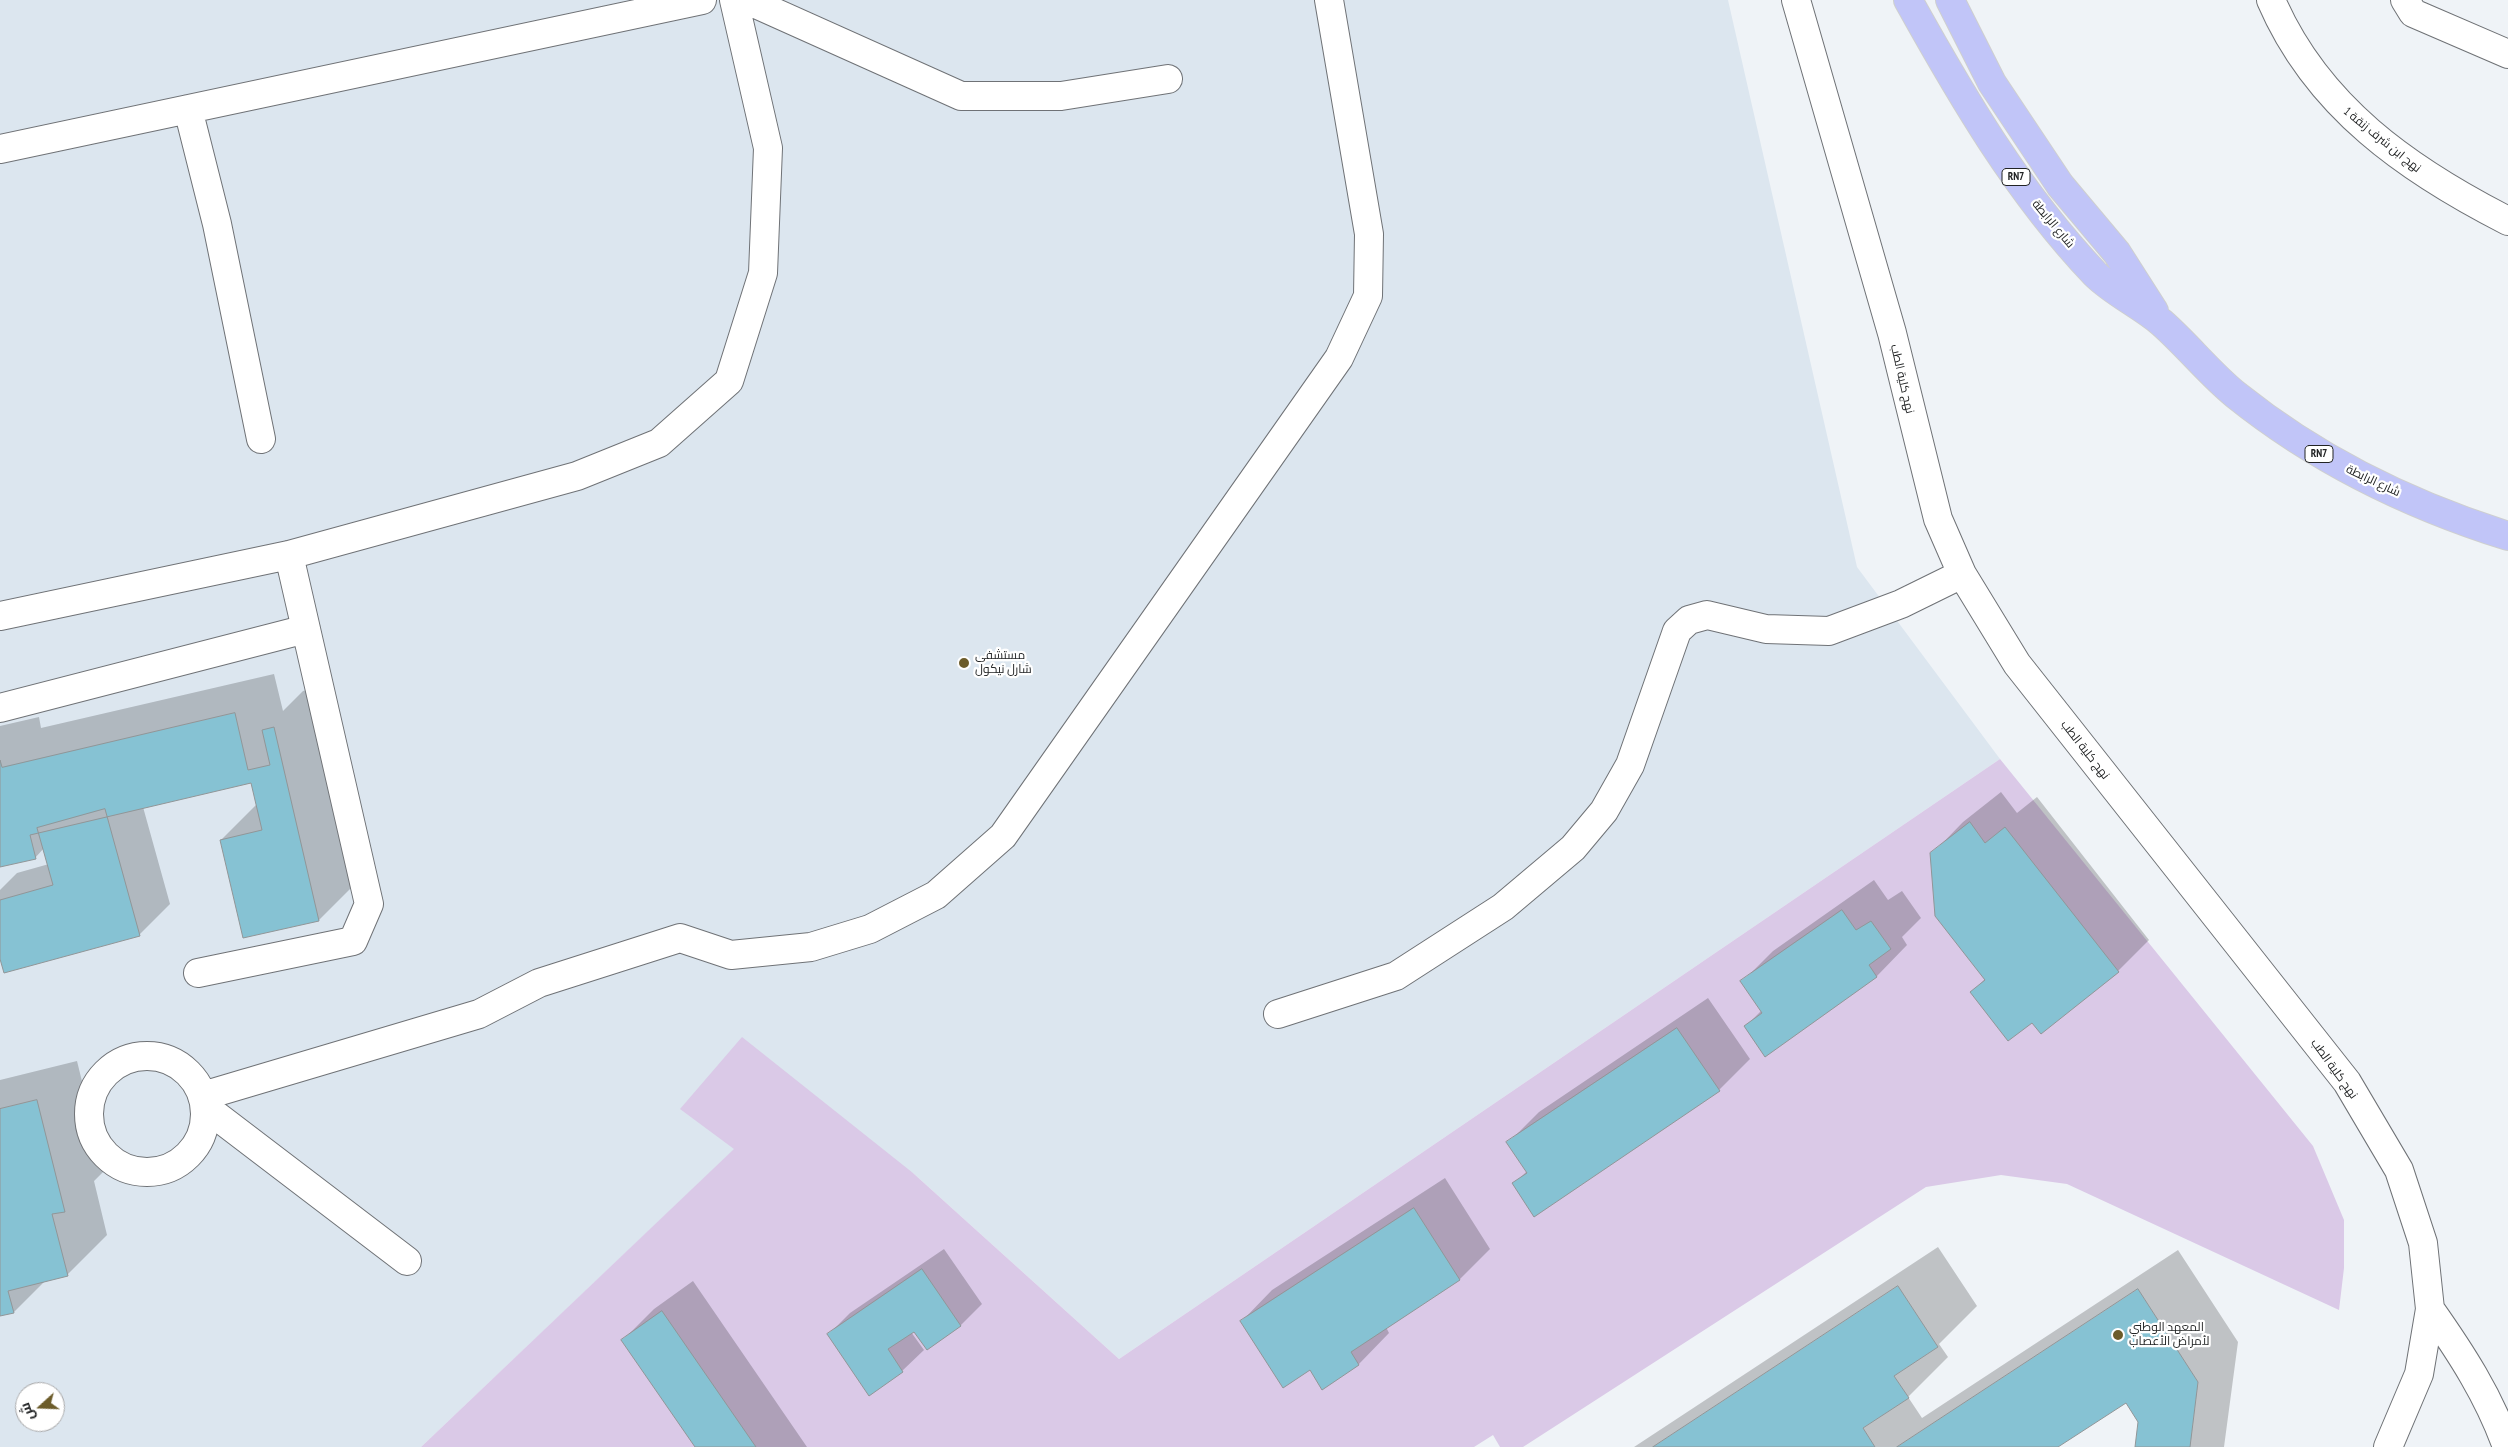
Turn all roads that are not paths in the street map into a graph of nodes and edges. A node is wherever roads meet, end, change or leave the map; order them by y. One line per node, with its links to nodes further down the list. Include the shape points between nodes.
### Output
1 (702, 0): 12 (street)
2 (734, 0): 18 (street, via 768,148 764,273 729,381 659,443 577,476)
3 (747, 0): 11 (street, via 961,96 1061,96)
4 (1330, 0): 25 (street, via 1369,234 1368,296 1339,358 1003,836 936,895 870,929 811,946 731,955 680,938 539,983 479,1014)
5 (1796, 0): 19 (street, نهج كلية الطب, via 1892,333 1938,519)
6 (1908, 0): 15 (main road, شارع الرابطة / RN7, via 1966,104 2038,209 2097,276)
7 (1950, 0): 15 (main road, شارع الرابطة / RN7, via 1997,91 2060,185 2117,252)
8 (2271, 0): 14 (street, نهج ابن شرف زنقة 1, via 2307,67 2342,108 2429,178)
9 (2405, 0): 10 (street, via 2413,13)
10 (2508, 54)
11 (1168, 79)
12 (188, 109): 13 (street); 16 (street, via 217,224)
13 (0, 149)
14 (2508, 221)
15 (2161, 323): 17 (main road, شارع الرابطة / RN7, via 2236,395 2328,460 2382,487)
16 (260, 440)
17 (2508, 536)
18 (289, 555): 20 (street); 21 (street)
19 (1962, 574): 24 (street, via 1901,604 1829,631 1766,629 1707,615 1689,620 1677,631 1630,765 1604,811 1573,848 1503,907 1396,976); 27 (street, نهج كلية الطب, via 2017,664 2347,1082 2399,1170 2423,1243)
20 (0, 616)
21 (306, 629): 22 (street); 23 (street, via 369,904 353,941)
22 (0, 708)
23 (198, 973)
24 (1278, 1014)
25 (204, 1101): 25 (street, via 205,1125 195,1149 164,1171 128,1170 109,1160 91,1134 90,1098 102,1075 129,1058 156,1056 186,1070); 26 (street)
26 (407, 1260)
27 (2430, 1309): 28 (street, نهج كلية الطب, via 2419,1374); 29 (street, via 2465,1359 2497,1419)
28 (2388, 1447)
29 (2507, 1447)

